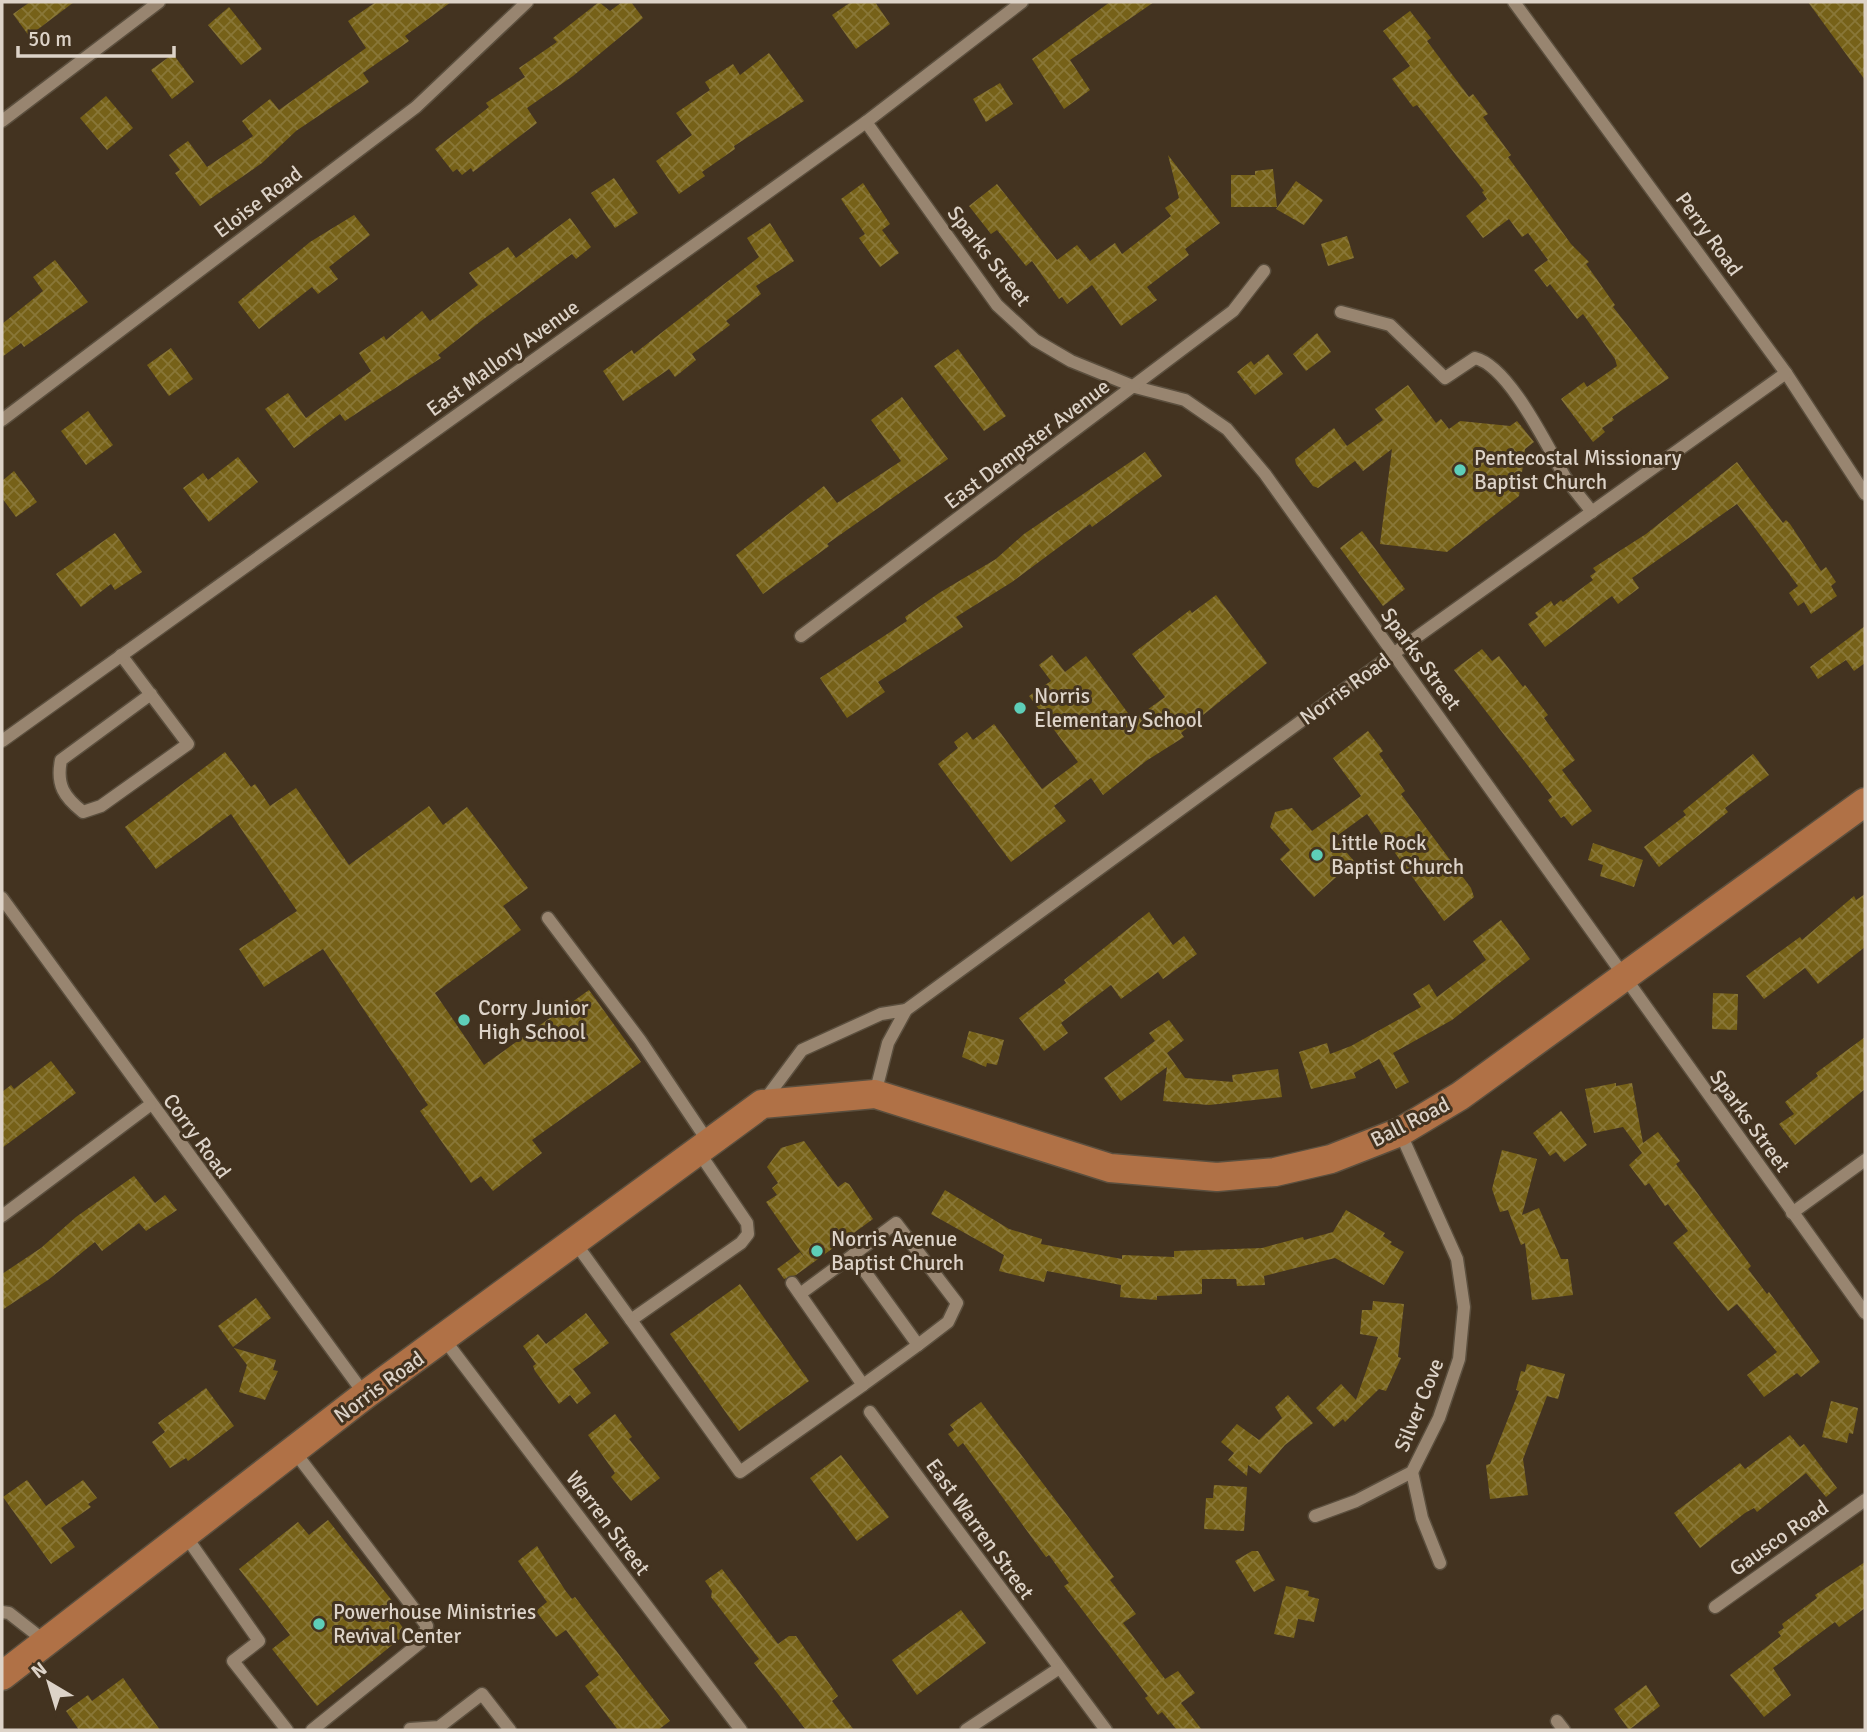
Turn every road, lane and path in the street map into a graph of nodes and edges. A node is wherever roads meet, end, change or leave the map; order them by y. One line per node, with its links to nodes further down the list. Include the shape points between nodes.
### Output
1 (159, 2): 5 (street)
2 (527, 2): 11 (street, Eloise Road, via 416,107)
3 (1022, 2): 6 (street, East Mallory Avenue)
4 (1514, 2): 9 (street, Perry Road)
5 (2, 121)
6 (866, 122): 10 (street, Sparks Street, via 997,305 1035,340 1071,361); 16 (street, East Mallory Avenue)
7 (1264, 271): 10 (street, East Dempster Avenue, via 1233,311)
8 (1341, 312): 13 (street, via 1390,325 1445,378 1475,358 1488,361 1524,405 1566,478)
9 (1786, 373): 12 (street, Perry Road); 13 (street, Norris Road)
10 (1135, 387): 14 (street, East Dempster Avenue); 15 (street, Sparks Street, via 1185,400 1227,429 1265,474)
11 (2, 420)
12 (1865, 494)
13 (1592, 512): 15 (street, Norris Road)
14 (801, 636)
15 (1393, 654): 22 (street, Sparks Street); 23 (street, Norris Road)
16 (121, 655): 17 (street); 18 (street, East Mallory Avenue)
17 (151, 694): 17 (street, via 188,744 102,806 83,812 65,798 58,777 61,760)
18 (2, 740)
19 (1865, 802): 22 (main road, Ball Road)
20 (2, 898): 26 (street, Corry Road)
21 (548, 918): 28 (street, via 640,1040)
22 (1625, 978): 27 (main road, Ball Road, via 1460,1096); 30 (street, Sparks Street)
23 (906, 1010): 24 (street, Norris Road, via 888,1043); 25 (street, Norris Road, via 881,1014 802,1050)
24 (875, 1094): 25 (main road); 27 (main road, Ball Road, via 1110,1168 1217,1177 1275,1172 1331,1159)
25 (762, 1104): 28 (main road, Norris Road)
26 (150, 1105): 31 (street); 39 (street, Corry Road)
27 (1400, 1132): 42 (street, Silver Cove, via 1457,1259 1464,1307 1459,1359)
28 (704, 1147): 32 (main road, Norris Road); 35 (street, via 747,1223 748,1234)
29 (1865, 1160): 30 (street)
30 (1792, 1213): 34 (street, Sparks Street)
31 (2, 1216)
32 (574, 1241): 35 (street); 36 (main road, Norris Road)
33 (853, 1255): 37 (street); 37 (street, via 896,1223 957,1303 948,1322); 38 (street, via 796,1289)
34 (1865, 1313)
35 (631, 1321): 38 (street, via 740,1472)
36 (444, 1339): 39 (main road, Norris Road); 56 (street, Warren Street)
37 (918, 1345): 38 (street)
38 (863, 1385)
39 (365, 1395): 41 (main road, Norris Road)
40 (870, 1412): 50 (street, East Warren Street)
41 (294, 1451): 45 (main road, Norris Road); 53 (street, via 427,1626 421,1642)
42 (1412, 1472): 44 (street, Silver Cove); 46 (street, via 1422,1518)
43 (1865, 1500): 47 (street, Gausco Road)
44 (1315, 1516)
45 (185, 1535): 49 (main road, Norris Road); 52 (street, via 259,1641 233,1661)
46 (1440, 1563)
47 (1715, 1607)
48 (2, 1612): 49 (street)
49 (46, 1642): 51 (main road, Norris Road)
50 (1058, 1669): 57 (street); 58 (street)
51 (2, 1676)
52 (287, 1730)
53 (312, 1730)
54 (410, 1730): 55 (street, via 439,1727 482,1694)
55 (510, 1730)
56 (741, 1730)
57 (966, 1730)
58 (1106, 1730)

